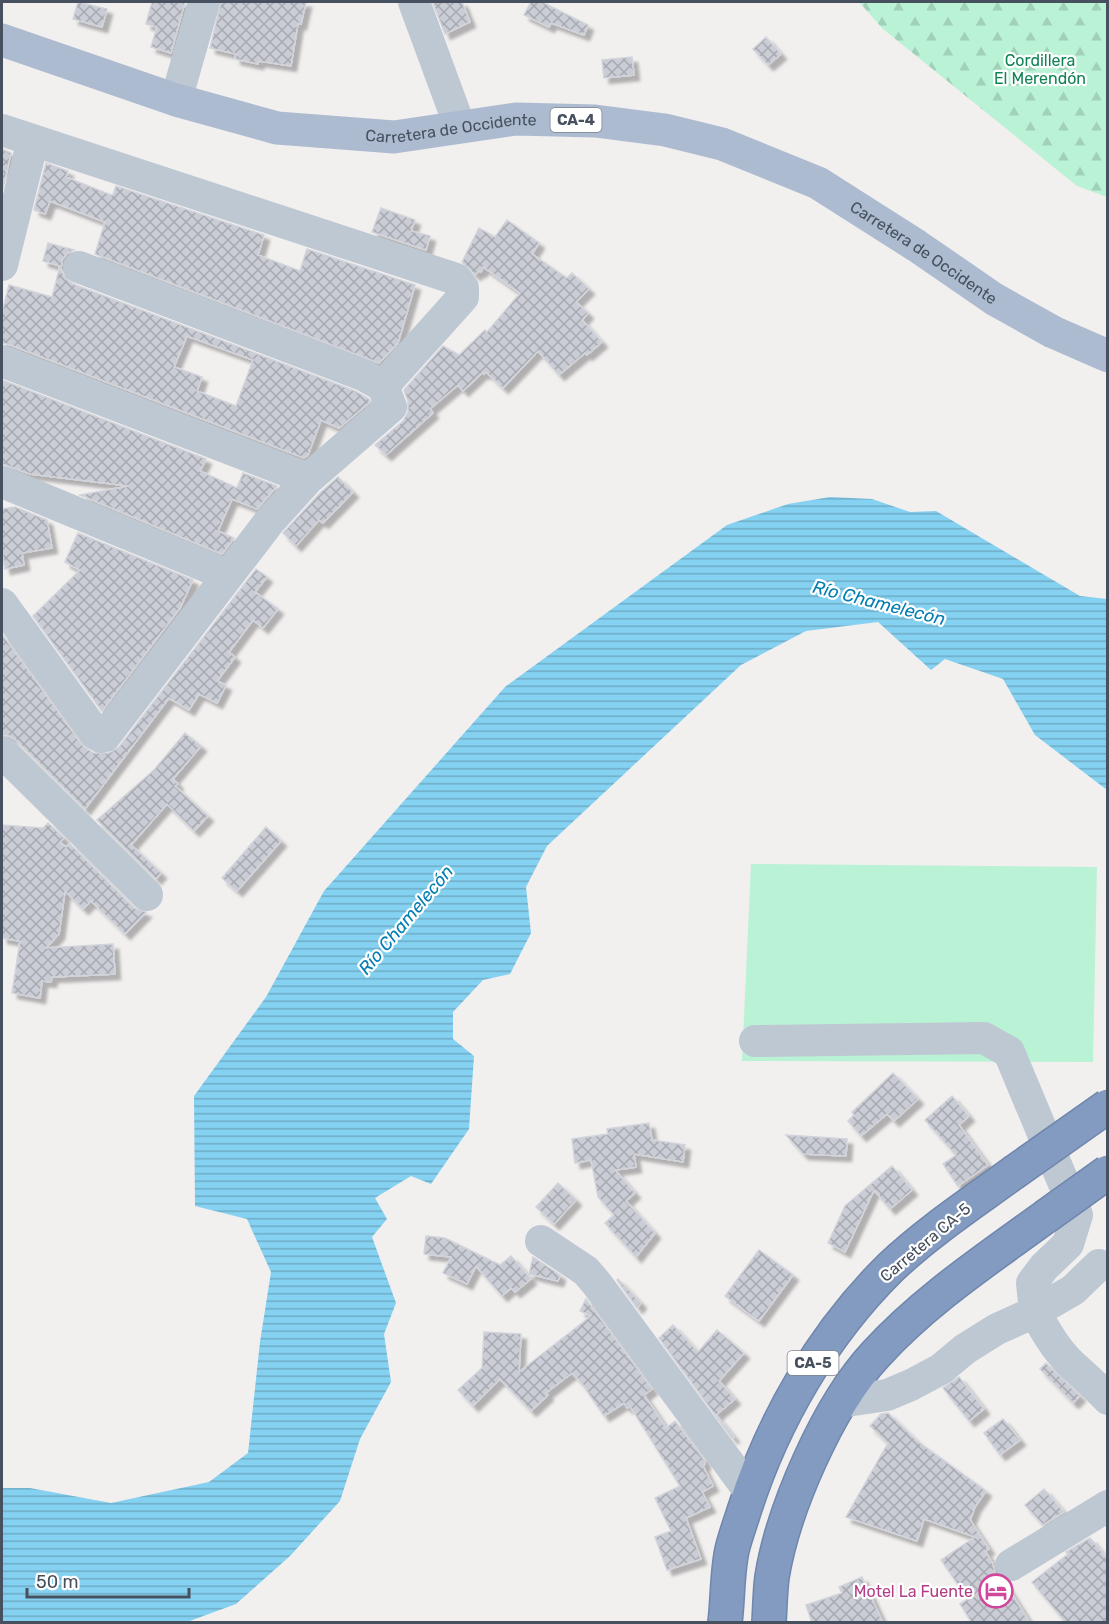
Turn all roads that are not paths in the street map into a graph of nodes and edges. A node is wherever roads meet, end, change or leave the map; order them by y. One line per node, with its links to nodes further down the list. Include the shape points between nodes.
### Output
1 (204, 2): 4 (street)
2 (414, 2): 5 (street)
3 (2, 40): 4 (main road, Carretera de Occidente / CA-4)
4 (176, 100): 5 (main road, Carretera de Occidente / CA-4, via 277,129 394,137)
5 (460, 127): 10 (main road, Carretera de Occidente / CA-4, via 516,119 595,121 665,130 722,144 818,183 994,298 1053,332)
6 (2, 130): 7 (street)
7 (33, 140): 8 (street); 12 (street, via 456,279 463,288 463,297)
8 (2, 265)
9 (79, 267): 12 (street)
10 (1107, 356)
11 (2, 361): 13 (street)
12 (383, 386): 13 (street, via 391,407)
13 (308, 479): 15 (street)
14 (2, 482): 15 (street)
15 (227, 575): 16 (street, via 101,737)
16 (2, 604)
17 (2, 752): 18 (street)
18 (147, 895)
19 (754, 1041): 24 (street, via 984,1038 1009,1052 1077,1215 1068,1244 1032,1283)
20 (1107, 1106): 27 (highway, Carretera CA-5 / CA-5, bridge, via 948,1220 892,1267 849,1312 777,1426)
21 (1107, 1172): 26 (highway, CA-5, bridge, via 948,1288 874,1356)
22 (542, 1241): 27 (street, via 586,1271 597,1284)
23 (1099, 1265): 24 (street, via 1073,1290)
24 (1035, 1312): 25 (street, via 1062,1353); 26 (street, via 997,1329 911,1385 888,1395)
25 (1107, 1399)
26 (840, 1402): 31 (highway, CA-5, via 790,1506 772,1576)
27 (750, 1492): 30 (highway, Carretera CA-5 / CA-5, via 732,1550)
28 (1107, 1506): 29 (street)
29 (1011, 1565)
30 (725, 1623)
31 (768, 1623)

